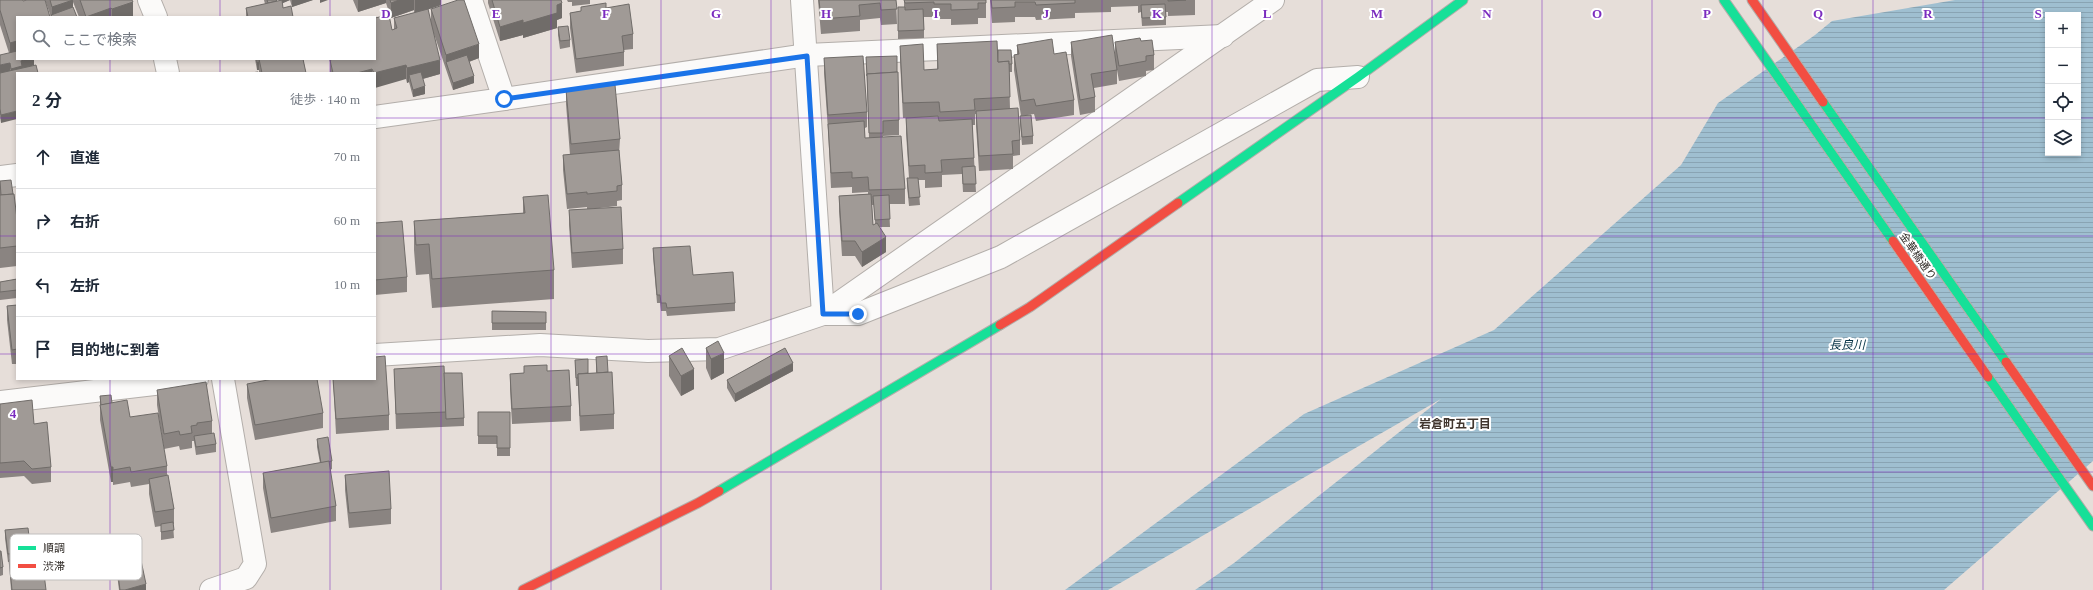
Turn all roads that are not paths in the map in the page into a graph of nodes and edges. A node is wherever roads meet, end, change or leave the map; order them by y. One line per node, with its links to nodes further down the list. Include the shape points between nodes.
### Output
1 (149, 0): 8 (street)
2 (471, 0): 14 (street)
3 (802, 0): 10 (street)
4 (1274, 0): 9 (street)
5 (1463, 0): 13 (street)
6 (1724, 0): 24 (street, 金華橋通り)
7 (1752, 0): 23 (street, 金華橋通り)
8 (156, 16)
9 (1223, 36): 10 (street); 18 (street)
10 (807, 56): 14 (street); 18 (street)
11 (165, 60): 12 (street)
12 (168, 72)
13 (1358, 77): 18 (street, via 1318,80 1001,257 858,314); 26 (street, via 1030,307 698,503)
14 (504, 99): 15 (street)
15 (376, 117)
16 (16, 175): 17 (street)
17 (0, 177)
18 (823, 314): 19 (street, via 719,349 648,351 540,346)
19 (376, 355)
20 (188, 380): 22 (street)
21 (223, 380): 25 (street, via 255,564 246,578)
22 (0, 402)
23 (2093, 486)
24 (2093, 526)
25 (211, 590)
26 (523, 590)

